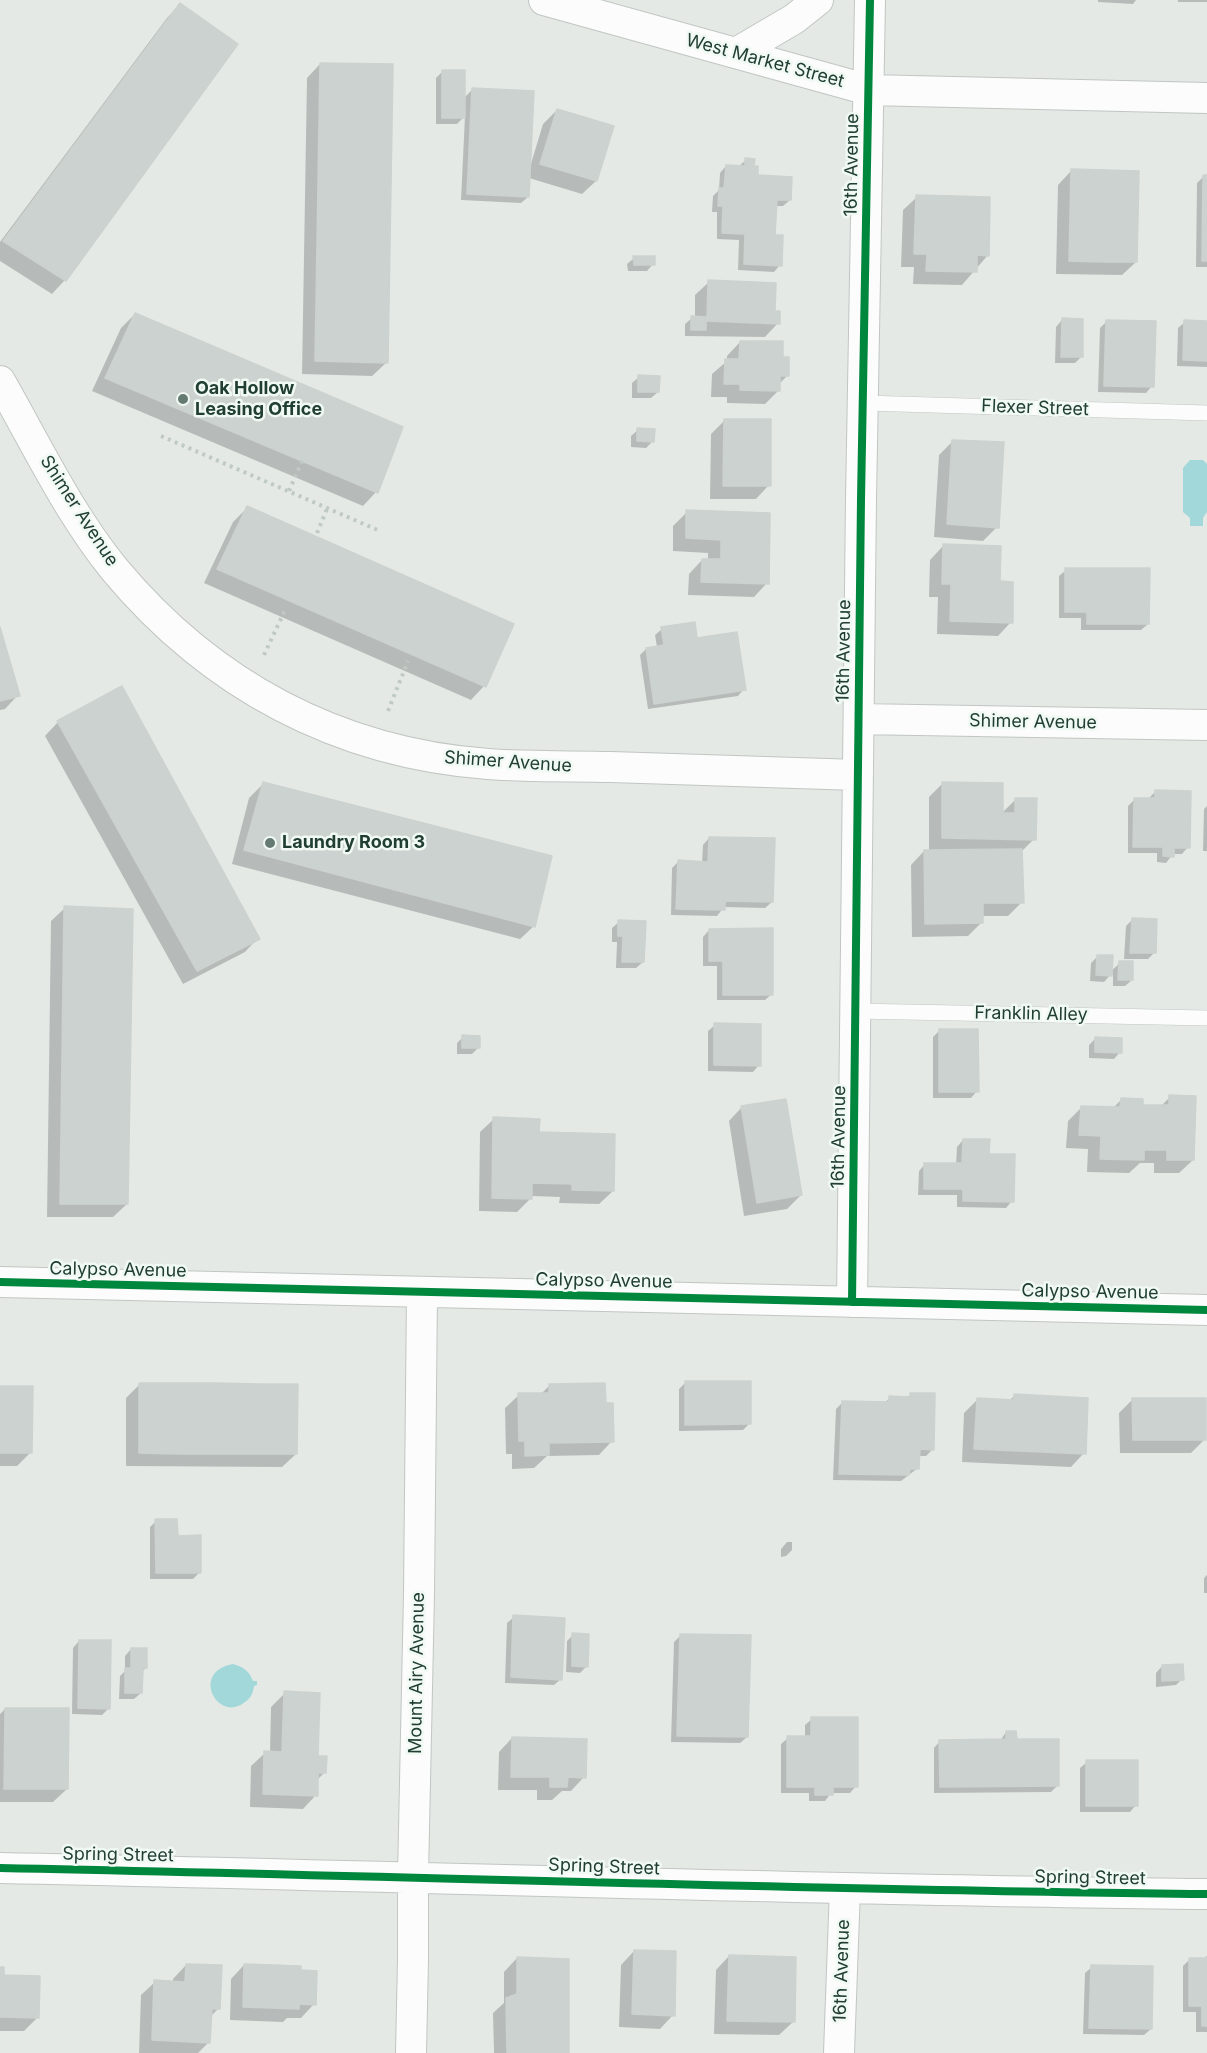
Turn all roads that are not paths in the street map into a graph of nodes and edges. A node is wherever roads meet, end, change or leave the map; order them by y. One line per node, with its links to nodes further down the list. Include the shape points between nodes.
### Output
1 (544, 0): 4 (street, West Market Street)
2 (818, 0): 4 (street)
3 (870, 0): 5 (street, 16th Avenue)
4 (736, 53): 5 (street, West Market Street)
5 (869, 90): 6 (street, West Market Street); 8 (street, 16th Avenue)
6 (1207, 98)
7 (0, 381): 12 (street, Shimer Avenue, via 85,528 114,568 147,606 203,657 279,707 357,739 423,755 487,764)
8 (863, 403): 9 (lane, Flexer Street); 10 (street, 16th Avenue)
9 (1207, 413)
10 (859, 719): 11 (street, Shimer Avenue); 12 (street, 16th Avenue)
11 (1207, 725)
12 (858, 775): 13 (street, 16th Avenue)
13 (855, 1011): 14 (lane, Franklin Alley); 17 (street, 16th Avenue)
14 (1207, 1018)
15 (0, 1282): 16 (street, Calypso Avenue)
16 (422, 1292): 17 (street, Calypso Avenue); 20 (street, Mount Airy Avenue)
17 (852, 1302): 18 (street, Calypso Avenue)
18 (1207, 1310)
19 (0, 1868): 20 (street, Spring Street)
20 (412, 1876): 21 (street, Spring Street); 23 (street, Mount Airy Avenue)
21 (844, 1888): 22 (street, Spring Street); 24 (street, 16th Avenue)
22 (1207, 1894)
23 (411, 2053)
24 (839, 2053)

